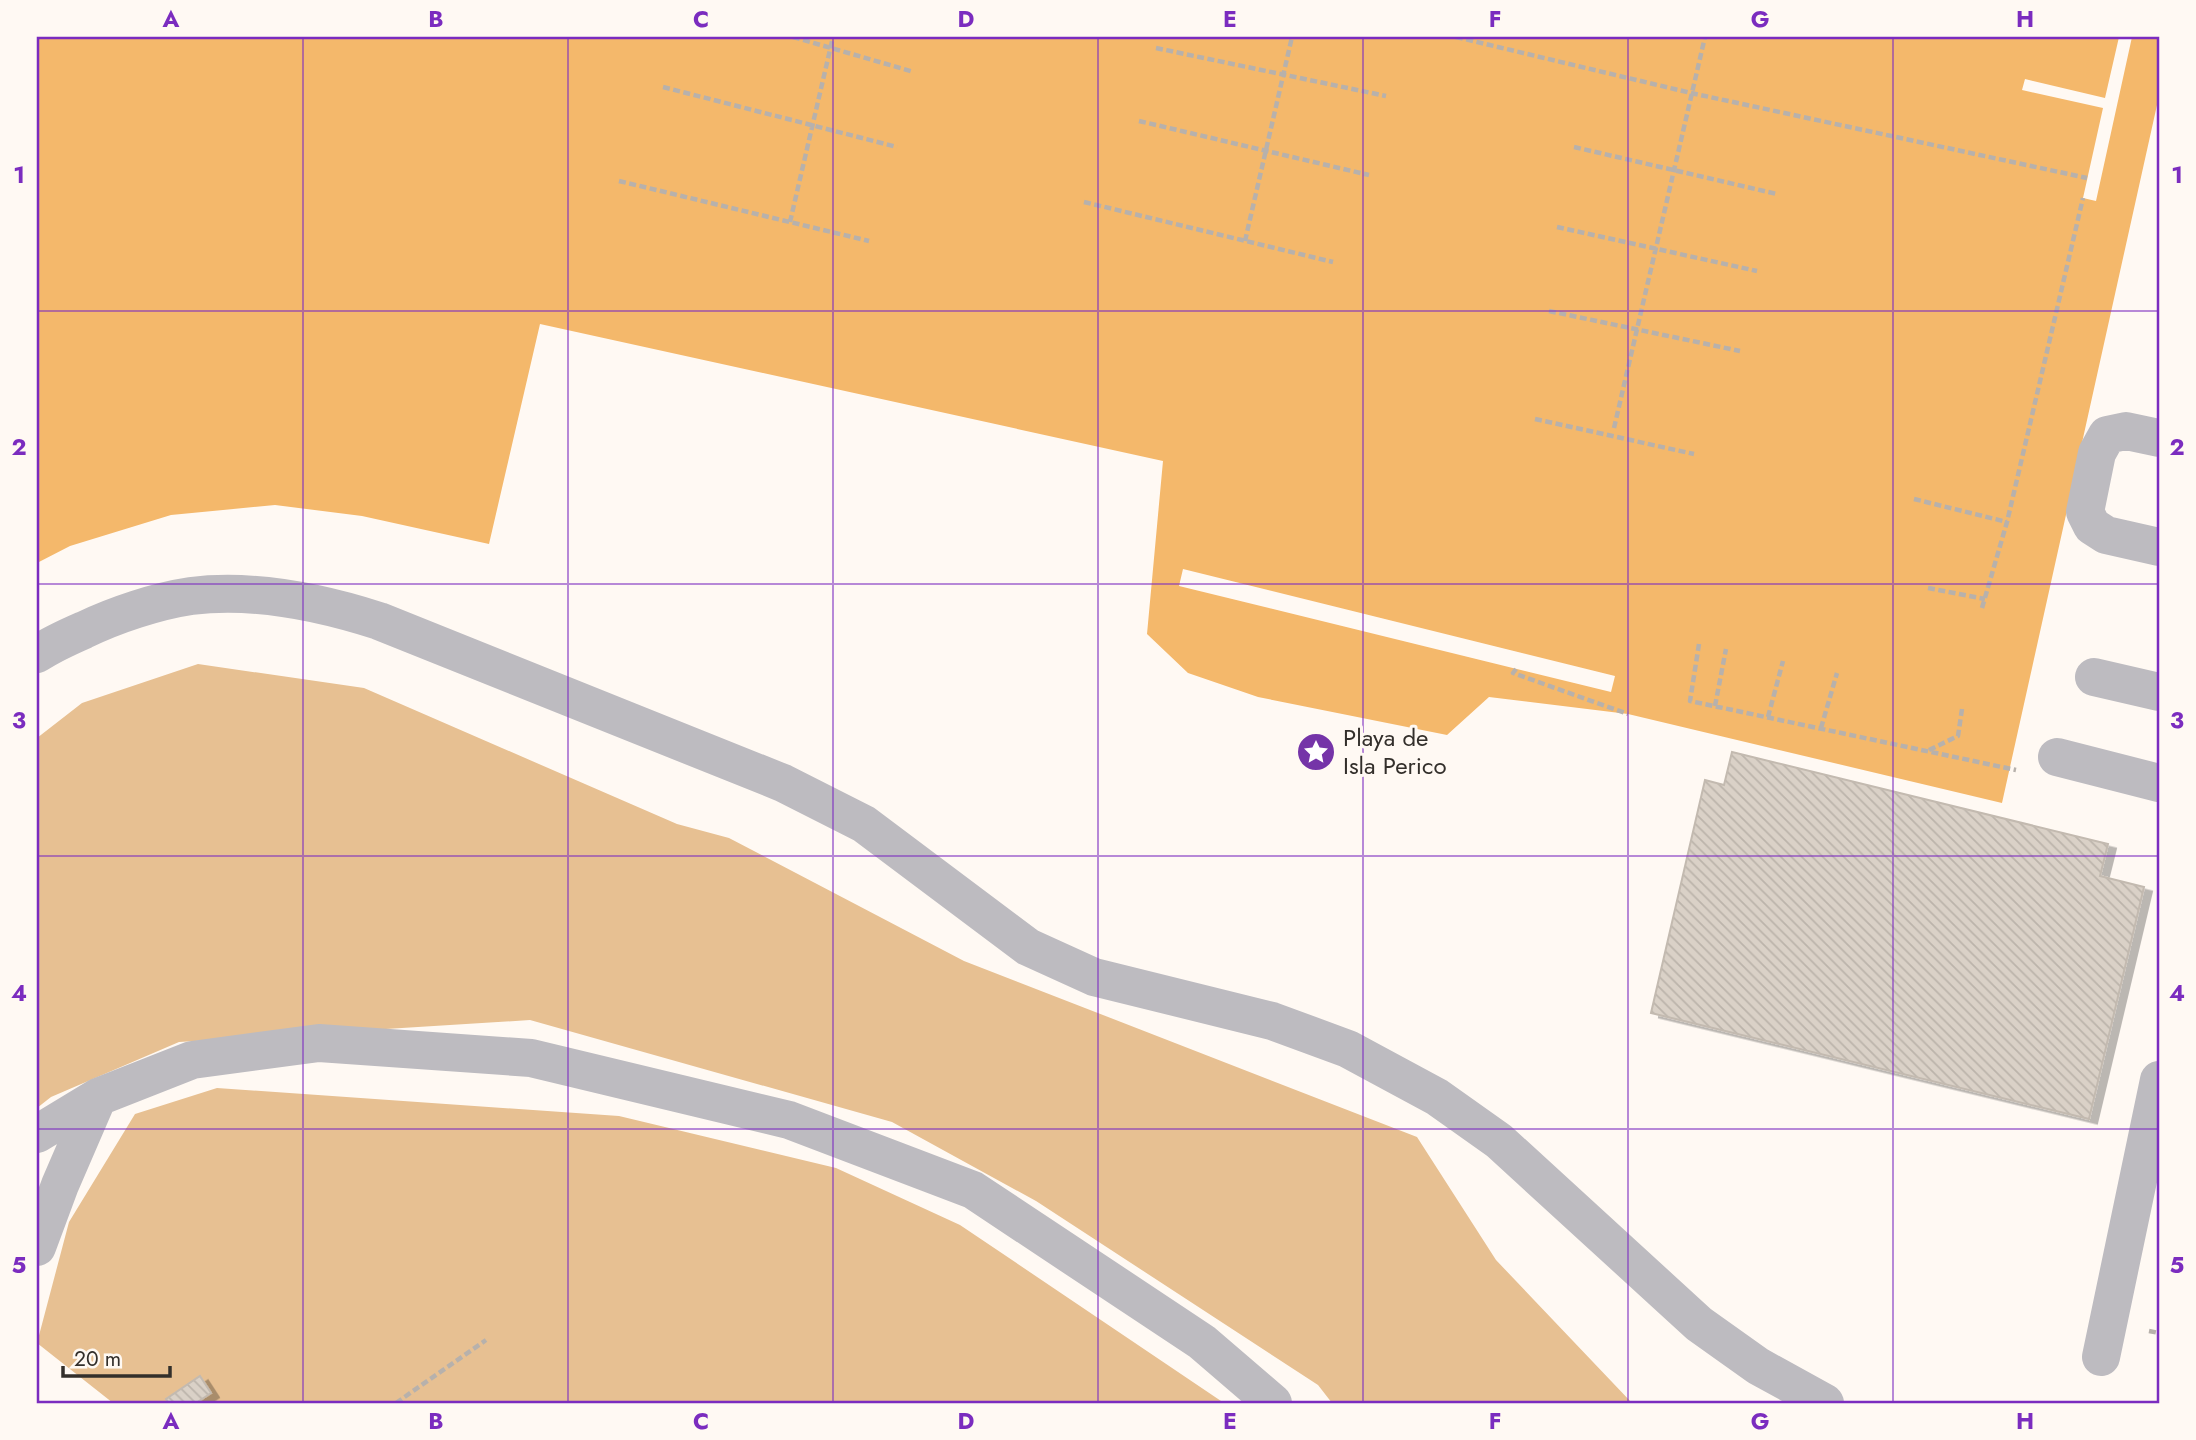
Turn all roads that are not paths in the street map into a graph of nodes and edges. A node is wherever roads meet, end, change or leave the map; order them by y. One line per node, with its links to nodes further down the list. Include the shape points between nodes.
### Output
1 (2159, 438): 2 (street, via 2126,432 2107,435 2097,453 2085,512 2092,526 2106,535)
2 (2159, 547)
3 (37, 654): 14 (street, via 114,616 190,596 260,595 336,607 783,783 864,824 1028,947 1094,977 1272,1021 1348,1049 1437,1097 1499,1141 1699,1324 1758,1366)
4 (2094, 677): 5 (street)
5 (2159, 692)
6 (2057, 757): 7 (street)
7 (2159, 783)
8 (2159, 1080): 12 (street)
9 (98, 1097): 10 (street); 11 (street); 13 (street, via 192,1060 319,1043 531,1058 789,1120 973,1190 1202,1342)
10 (37, 1134)
11 (37, 1247)
12 (2101, 1357)
13 (1273, 1403)
14 (1825, 1403)

